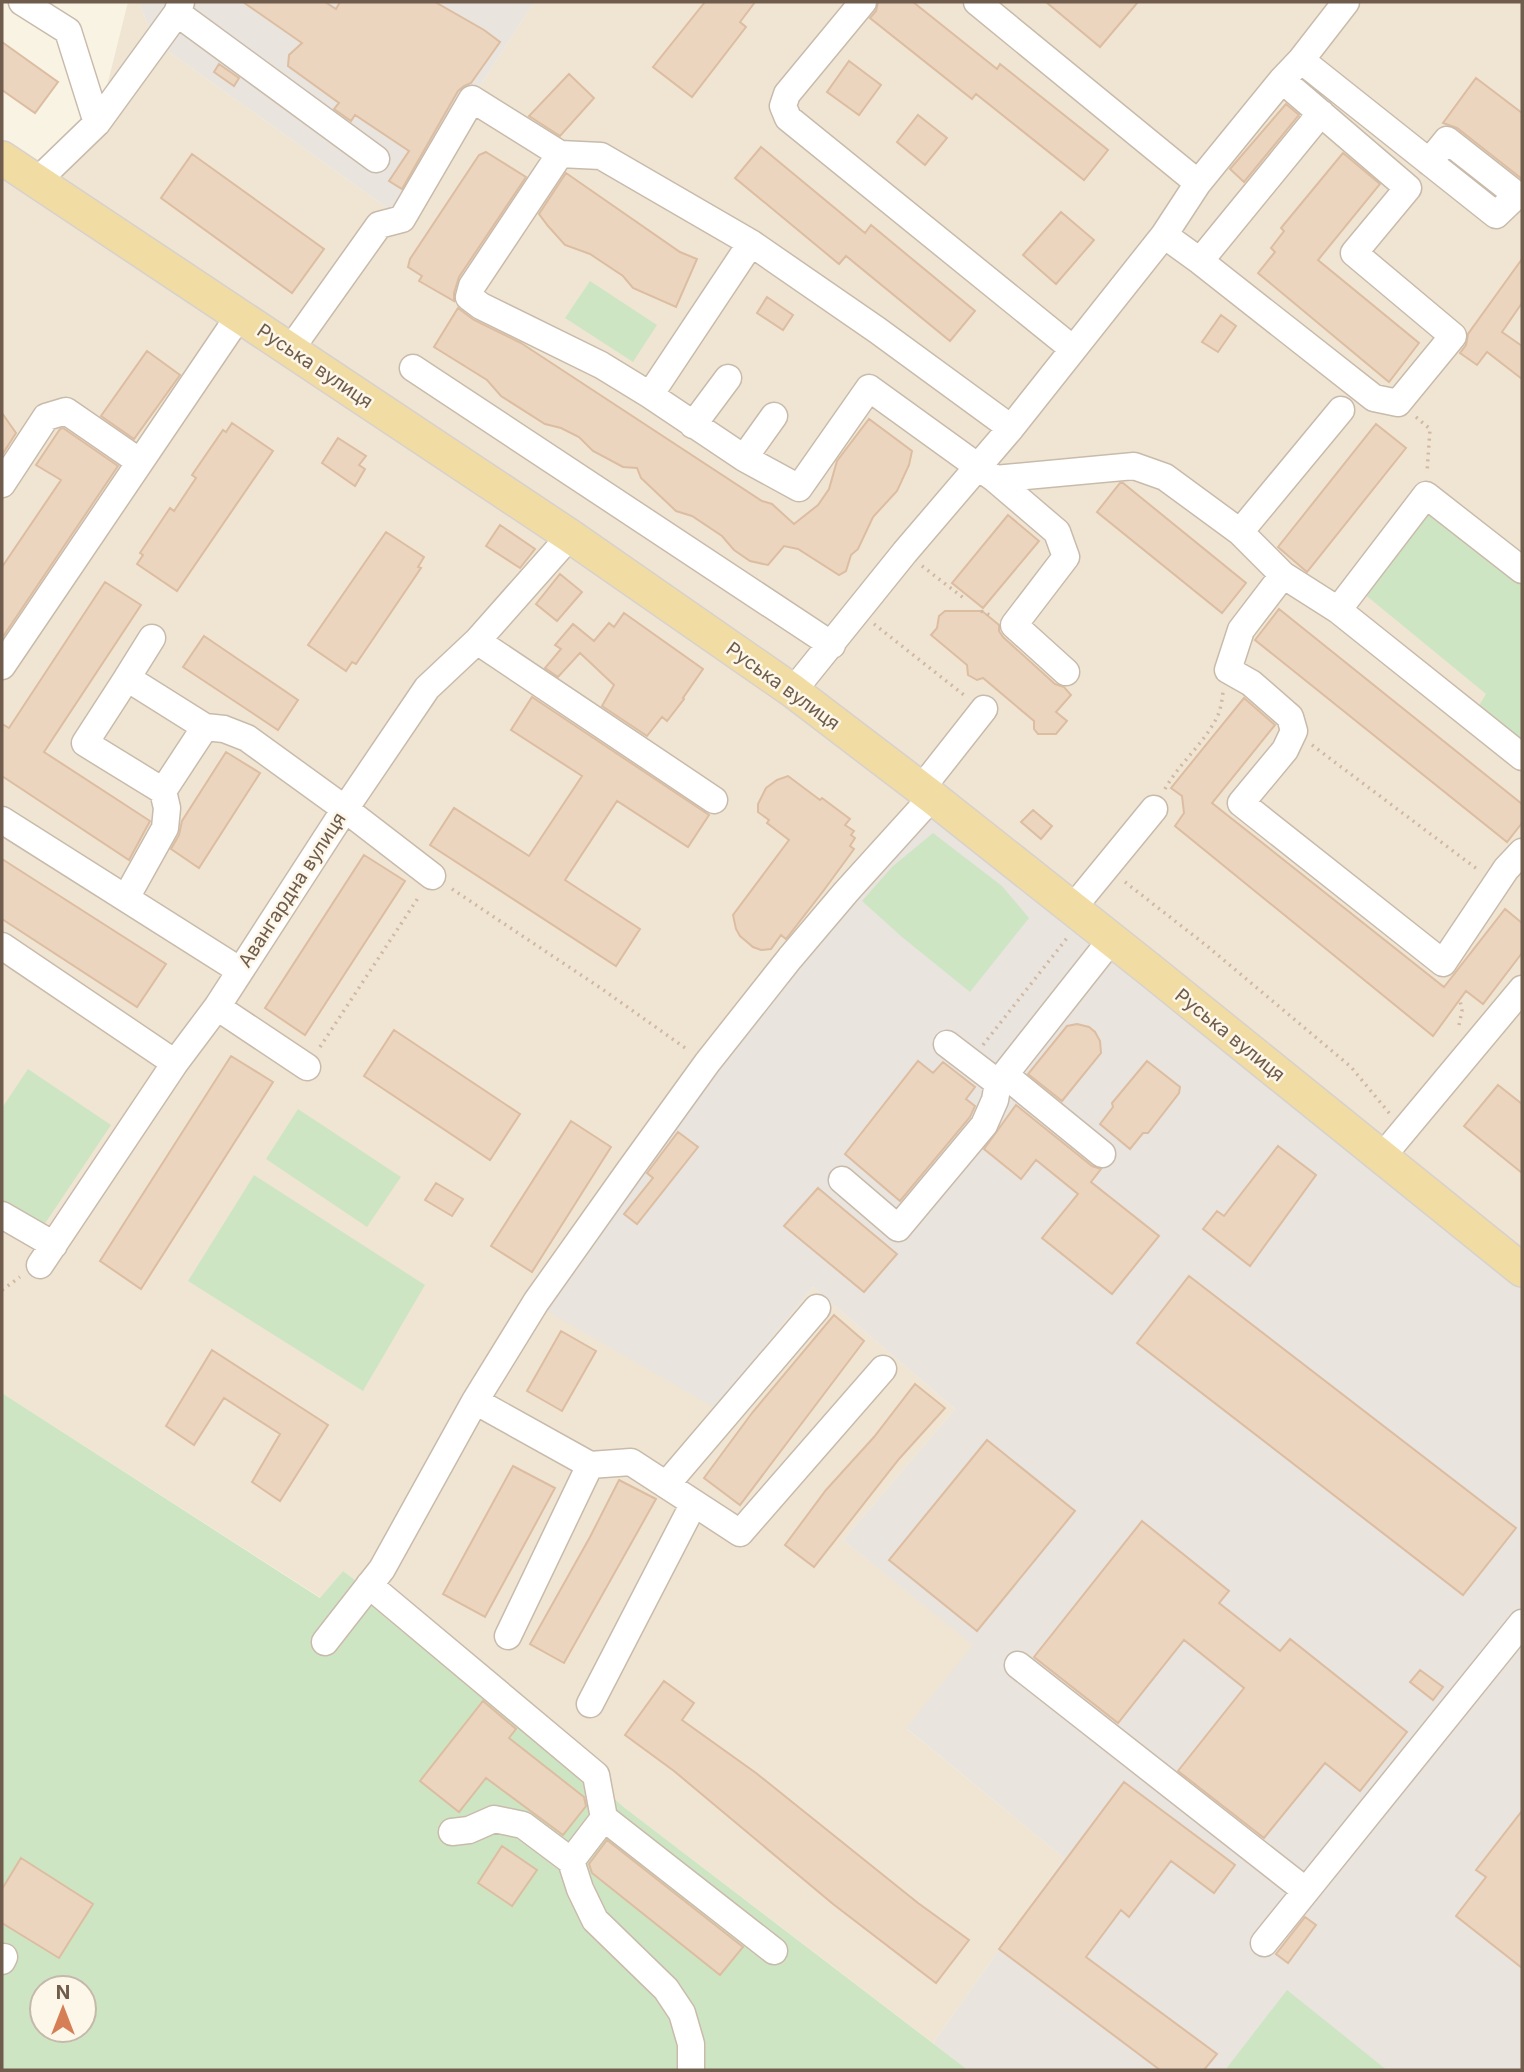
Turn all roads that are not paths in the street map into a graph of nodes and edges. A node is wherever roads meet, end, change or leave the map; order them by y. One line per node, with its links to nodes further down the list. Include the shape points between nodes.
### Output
1 (23, 2): 9 (street, via 68,31)
2 (863, 2): 20 (street, via 788,94 783,106 788,118)
3 (977, 2): 15 (street)
4 (1346, 2): 6 (street)
5 (179, 8): 9 (street); 12 (street)
6 (1301, 60): 7 (street); 13 (street)
7 (1282, 80): 8 (street); 15 (street)
8 (1321, 113): 18 (street); 18 (street, via 1408,188 1354,253 1452,336 1398,403 1374,398)
9 (97, 123): 14 (street)
10 (561, 155): 17 (street, via 601,156); 21 (street, via 472,99 402,219 379,225); 24 (street, via 469,297)
11 (2, 158): 14 (main road, Руська вулиця)
12 (376, 159)
13 (1429, 162)
14 (36, 182): 19 (main road, Руська вулиця)
15 (1198, 183): 16 (street)
16 (1164, 235): 18 (street); 20 (street)
17 (751, 243): 24 (street); 28 (street)
18 (1200, 261)
19 (239, 316): 21 (main road, Руська вулиця); 30 (street)
20 (1073, 349): 28 (street)
21 (290, 350): 34 (main road, Руська вулиця)
22 (413, 368): 40 (street)
23 (728, 378): 27 (street)
24 (650, 395): 27 (street)
25 (1341, 410): 33 (street)
26 (774, 416): 29 (street)
27 (693, 425): 29 (street)
28 (1011, 428): 31 (street)
29 (744, 458): 31 (street, via 799,488 869,387)
30 (140, 462): 32 (street, via 66,411 46,417); 41 (street)
31 (986, 473): 33 (street, via 1134,467 1165,477); 40 (street, via 905,552); 42 (street, via 1057,532 1066,557 1014,625)
32 (2, 484)
33 (1240, 532): 36 (street)
34 (570, 536): 39 (street, Авангардна вулиця); 44 (main road, Руська вулиця)
35 (1522, 570): 37 (street, via 1426,495)
36 (1283, 575): 37 (street); 54 (street, via 1241,630 1228,670 1251,683 1290,717 1294,732 1286,750 1241,803 1443,963)
37 (1338, 610): 47 (street)
38 (152, 638): 43 (street)
39 (477, 640): 50 (street); 51 (street, Авангардна вулиця, via 427,688)
40 (831, 645): 44 (street)
41 (2, 666)
42 (1066, 673)
43 (127, 678): 46 (street); 48 (street, via 85,743)
44 (793, 691): 49 (main road, Руська вулиця)
45 (978, 705): 49 (street)
46 (205, 727): 48 (street); 51 (street, via 247,738)
47 (1522, 757)
48 (163, 792): 56 (street, via 165,828)
49 (926, 793): 57 (main road, Руська вулиця); 74 (street, via 707,1063 536,1303)
50 (714, 800)
51 (345, 809): 55 (street); 60 (street, Авангардна вулиця)
52 (1154, 809): 57 (street, via 1106,867)
53 (2, 820): 56 (street)
54 (1512, 872)
55 (432, 876)
56 (126, 898): 60 (street)
57 (1071, 921): 58 (main road, Руська вулиця)
58 (1111, 940): 66 (street); 68 (main road, Руська вулиця)
59 (2, 946): 64 (street)
60 (239, 970): 62 (street, Авангардна вулиця)
61 (1522, 989): 68 (street)
62 (217, 1007): 64 (street, Авангардна вулиця); 65 (street)
63 (947, 1045): 66 (street)
64 (175, 1063): 70 (street, Авангардна вулиця, via 47,1255)
65 (307, 1067)
66 (1001, 1079): 67 (street); 69 (street, via 985,1125 898,1228)
67 (1102, 1154)
68 (1381, 1158): 71 (main road, Руська вулиця)
69 (842, 1180)
70 (2, 1215)
71 (1522, 1270)
72 (817, 1308): 76 (street)
73 (883, 1369): 77 (street, via 740,1533)
74 (475, 1401): 75 (street); 78 (street)
75 (590, 1465): 76 (street, via 631,1462); 80 (street)
76 (666, 1485): 77 (street)
77 (694, 1503): 83 (street)
78 (369, 1585): 81 (street); 84 (street, via 596,1775)
79 (1522, 1623): 87 (street)
80 (508, 1636)
81 (325, 1642)
82 (1018, 1665): 87 (street)
83 (590, 1704)
84 (604, 1818): 86 (street); 89 (street)
85 (452, 1832): 86 (street, via 494,1819 523,1825)
86 (571, 1861): 90 (street, via 595,1920 666,1989 682,2013 691,2044)
87 (1306, 1891): 88 (street)
88 (1264, 1942)
89 (774, 1951)
90 (691, 2070)

